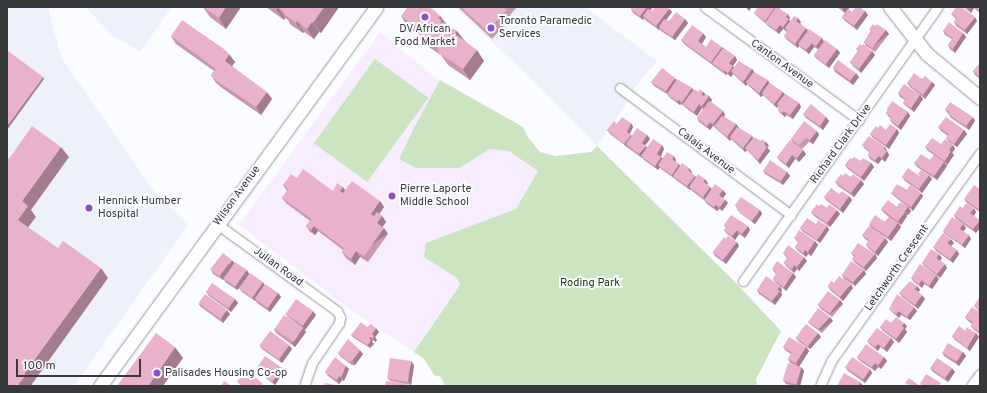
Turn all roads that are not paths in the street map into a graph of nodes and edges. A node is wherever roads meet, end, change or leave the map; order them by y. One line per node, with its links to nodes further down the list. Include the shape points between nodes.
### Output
1 (376, 7): 11 (main road, Wilson Avenue)
2 (705, 7): 8 (street, Canton Avenue)
3 (890, 7): 5 (main road)
4 (938, 7): 5 (street, Richard Clark Drive)
5 (915, 40): 7 (main road, via 927,54); 8 (street, Richard Clark Drive)
6 (620, 88): 10 (street, Calais Avenue)
7 (980, 98)
8 (859, 120): 10 (street, Richard Clark Drive)
9 (980, 154): 16 (street, Letchworth Crescent, via 831,361)
10 (791, 215): 12 (street, Richard Clark Drive)
11 (217, 224): 14 (main road, Wilson Avenue); 15 (street, Julian Road, via 337,311 339,323 312,364)
12 (743, 280)
13 (980, 374): 17 (street)
14 (100, 386)
15 (304, 386)
16 (820, 386)
17 (971, 386)

